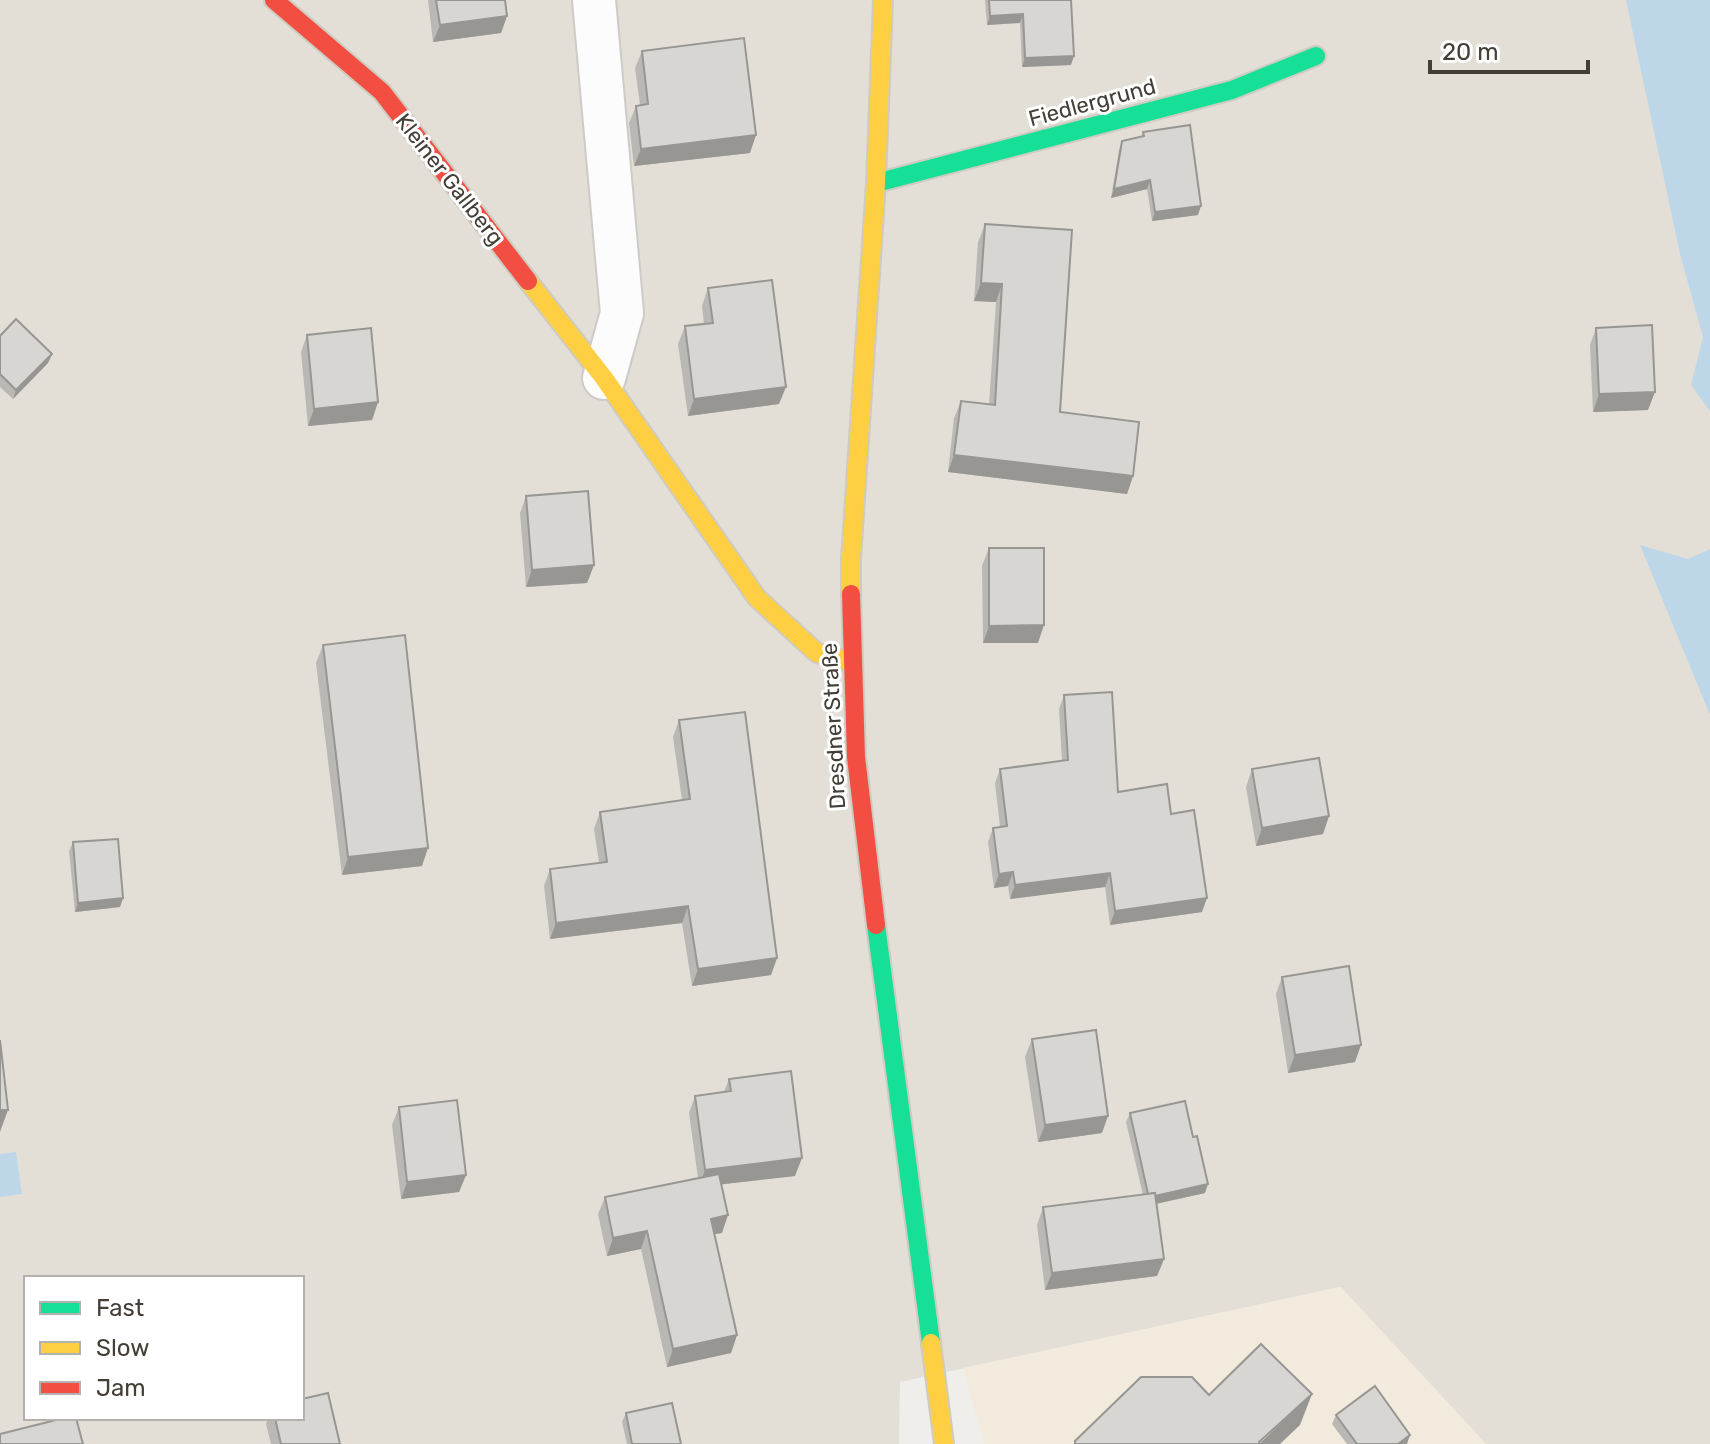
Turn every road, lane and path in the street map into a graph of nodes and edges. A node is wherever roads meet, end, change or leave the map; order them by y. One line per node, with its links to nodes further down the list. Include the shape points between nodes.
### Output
1 (274, 0): 6 (main road, Kleiner Gallberg, via 382,92)
2 (594, 0): 6 (street, via 622,313)
3 (883, 0): 5 (main road, Dresdner Straße)
4 (1316, 56): 5 (main road, Fiedlergrund, via 1232,90)
5 (876, 183): 7 (main road, Dresdner Straße, via 851,559)
6 (604, 378): 7 (main road, Kleiner Gallberg, via 757,598 817,653)
7 (852, 662): 8 (main road, Dresdner Straße, via 865,844)
8 (944, 1444)

